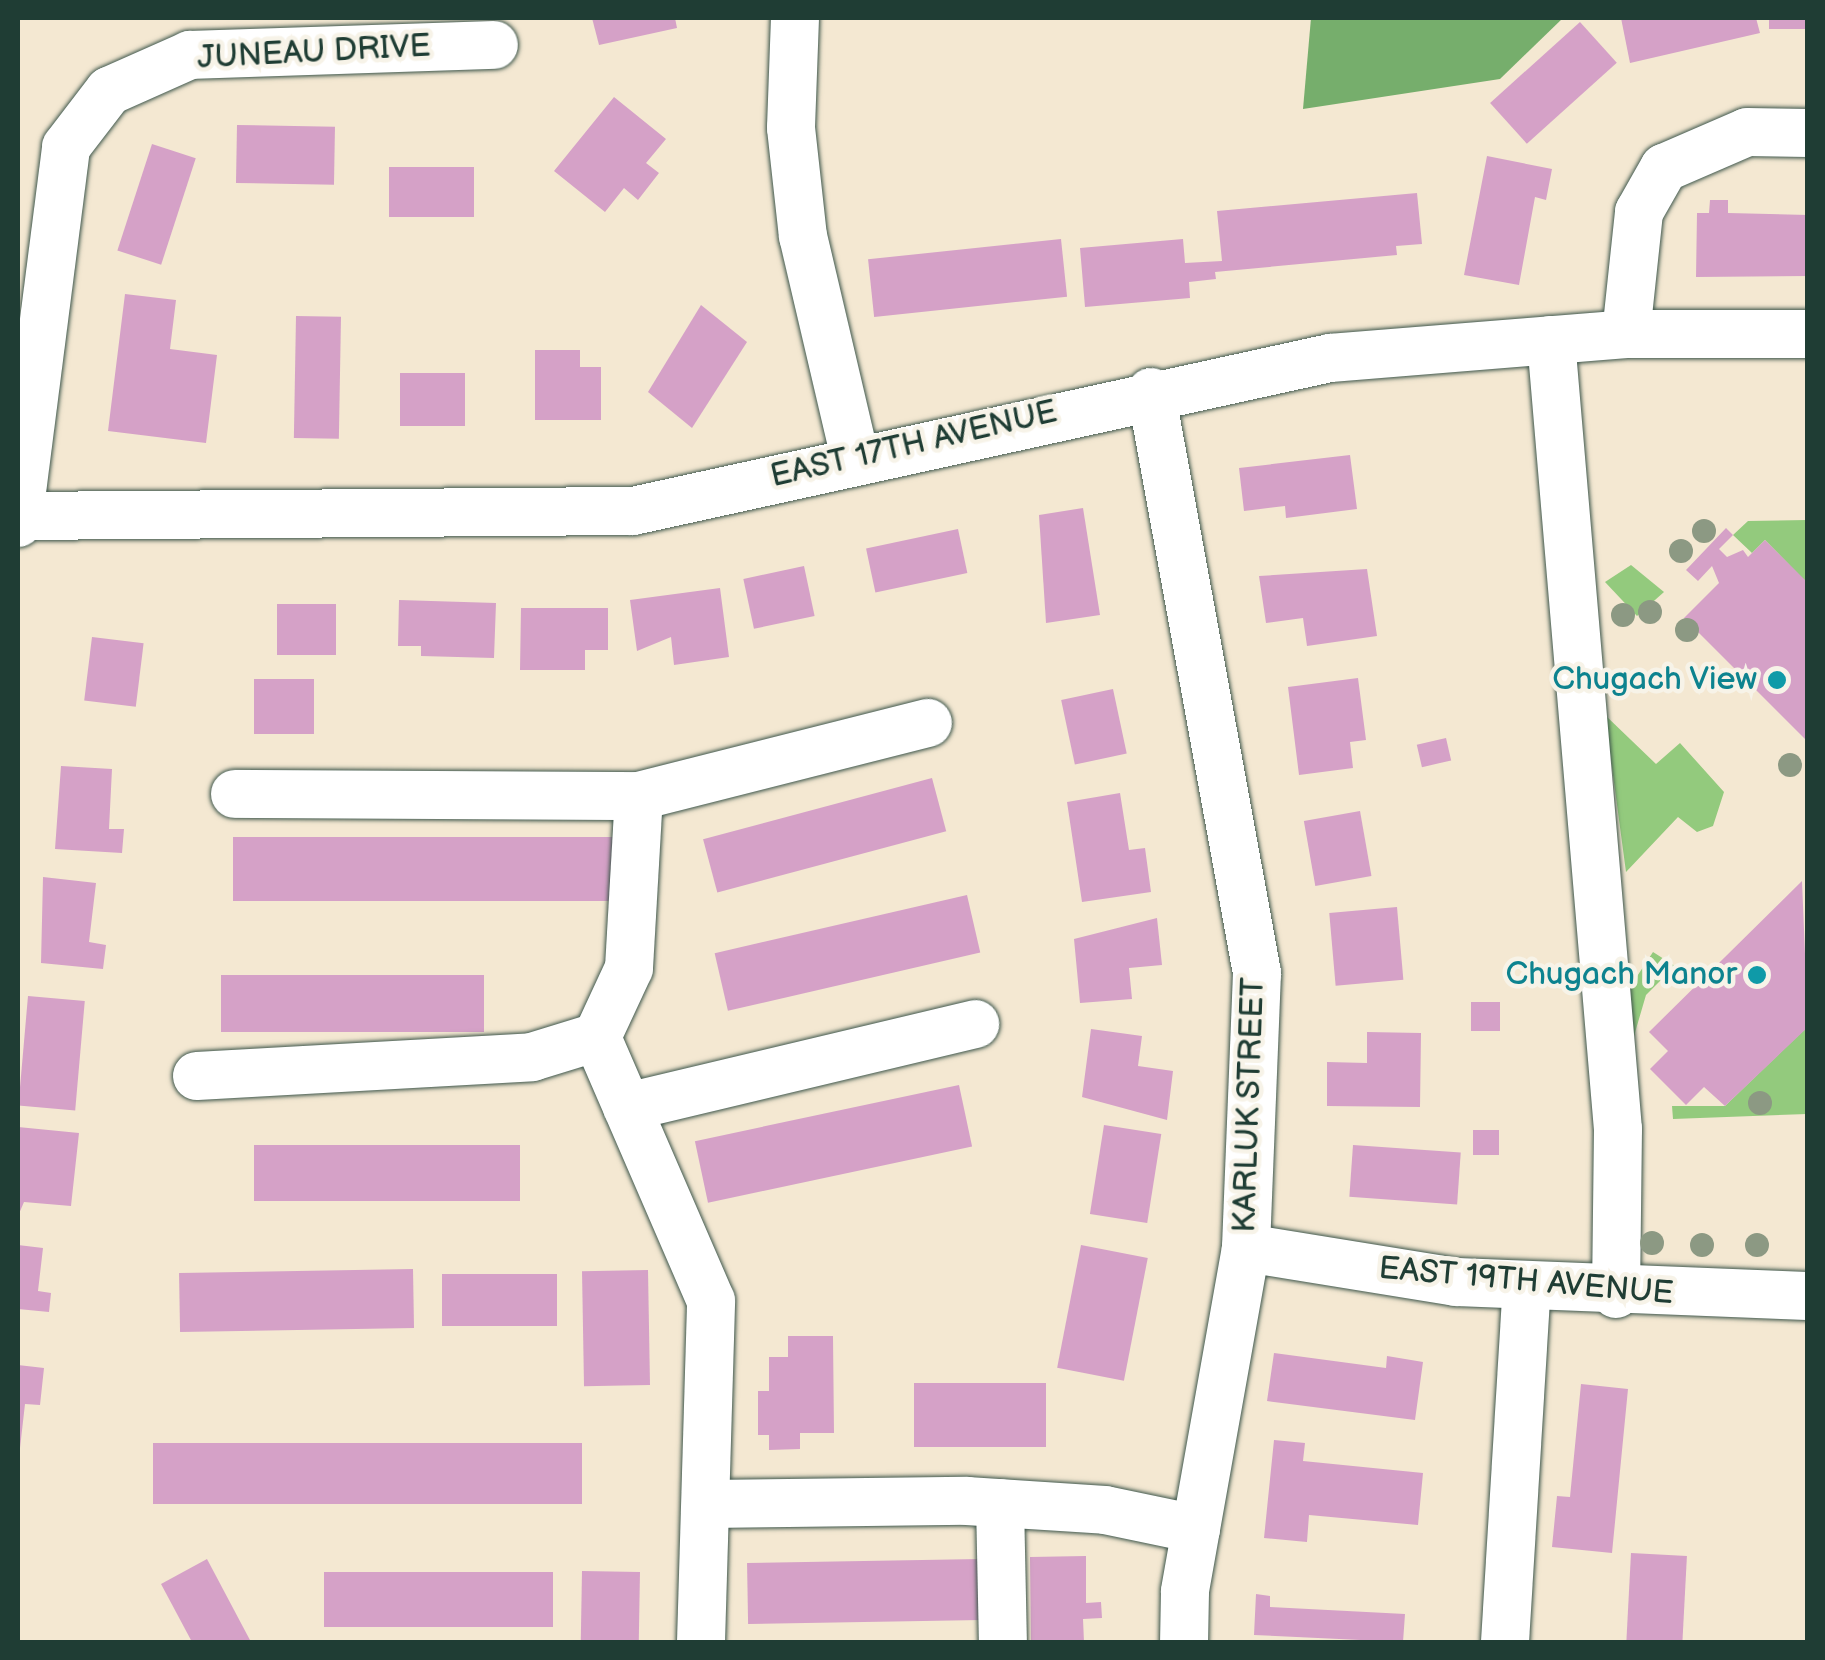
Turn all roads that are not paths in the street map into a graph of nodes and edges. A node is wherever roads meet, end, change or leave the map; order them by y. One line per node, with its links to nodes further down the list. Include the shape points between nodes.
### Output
1 (795, 18): 8 (street, via 791,128 802,236)
2 (494, 46): 9 (street, JUNEAU DRIVE, via 190,55 108,92 66,147)
3 (1808, 133): 4 (street, via 1746,132 1664,168 1639,212)
4 (1626, 334): 5 (street, EAST 17TH AVENUE); 6 (street, EAST 17TH AVENUE)
5 (1808, 334)
6 (1551, 340): 7 (street, EAST 17TH AVENUE, via 1330,358); 19 (street, via 1618,1129)
7 (1151, 392): 8 (street, EAST 17TH AVENUE); 17 (street, KARLUK STREET, via 1257,974)
8 (855, 458): 9 (street, EAST 17TH AVENUE, via 633,511)
9 (18, 519)
10 (928, 723): 12 (street)
11 (235, 794): 12 (street)
12 (640, 796): 14 (street, via 629,968)
13 (975, 1024): 16 (street)
14 (597, 1037): 15 (street, via 532,1057); 16 (street)
15 (197, 1076)
16 (627, 1107): 22 (street, via 711,1301)
17 (1246, 1248): 18 (street, EAST 19TH AVENUE); 23 (street, KARLUK STREET)
18 (1527, 1288): 19 (street, EAST 19TH AVENUE); 27 (street)
19 (1616, 1294): 20 (street, EAST 19TH AVENUE)
20 (1808, 1296)
21 (1000, 1503): 22 (street); 23 (street); 25 (street)
22 (708, 1504): 24 (street)
23 (1196, 1529): 26 (street, KARLUK STREET)
24 (701, 1642)
25 (1002, 1642)
26 (1184, 1642)
27 (1505, 1642)

